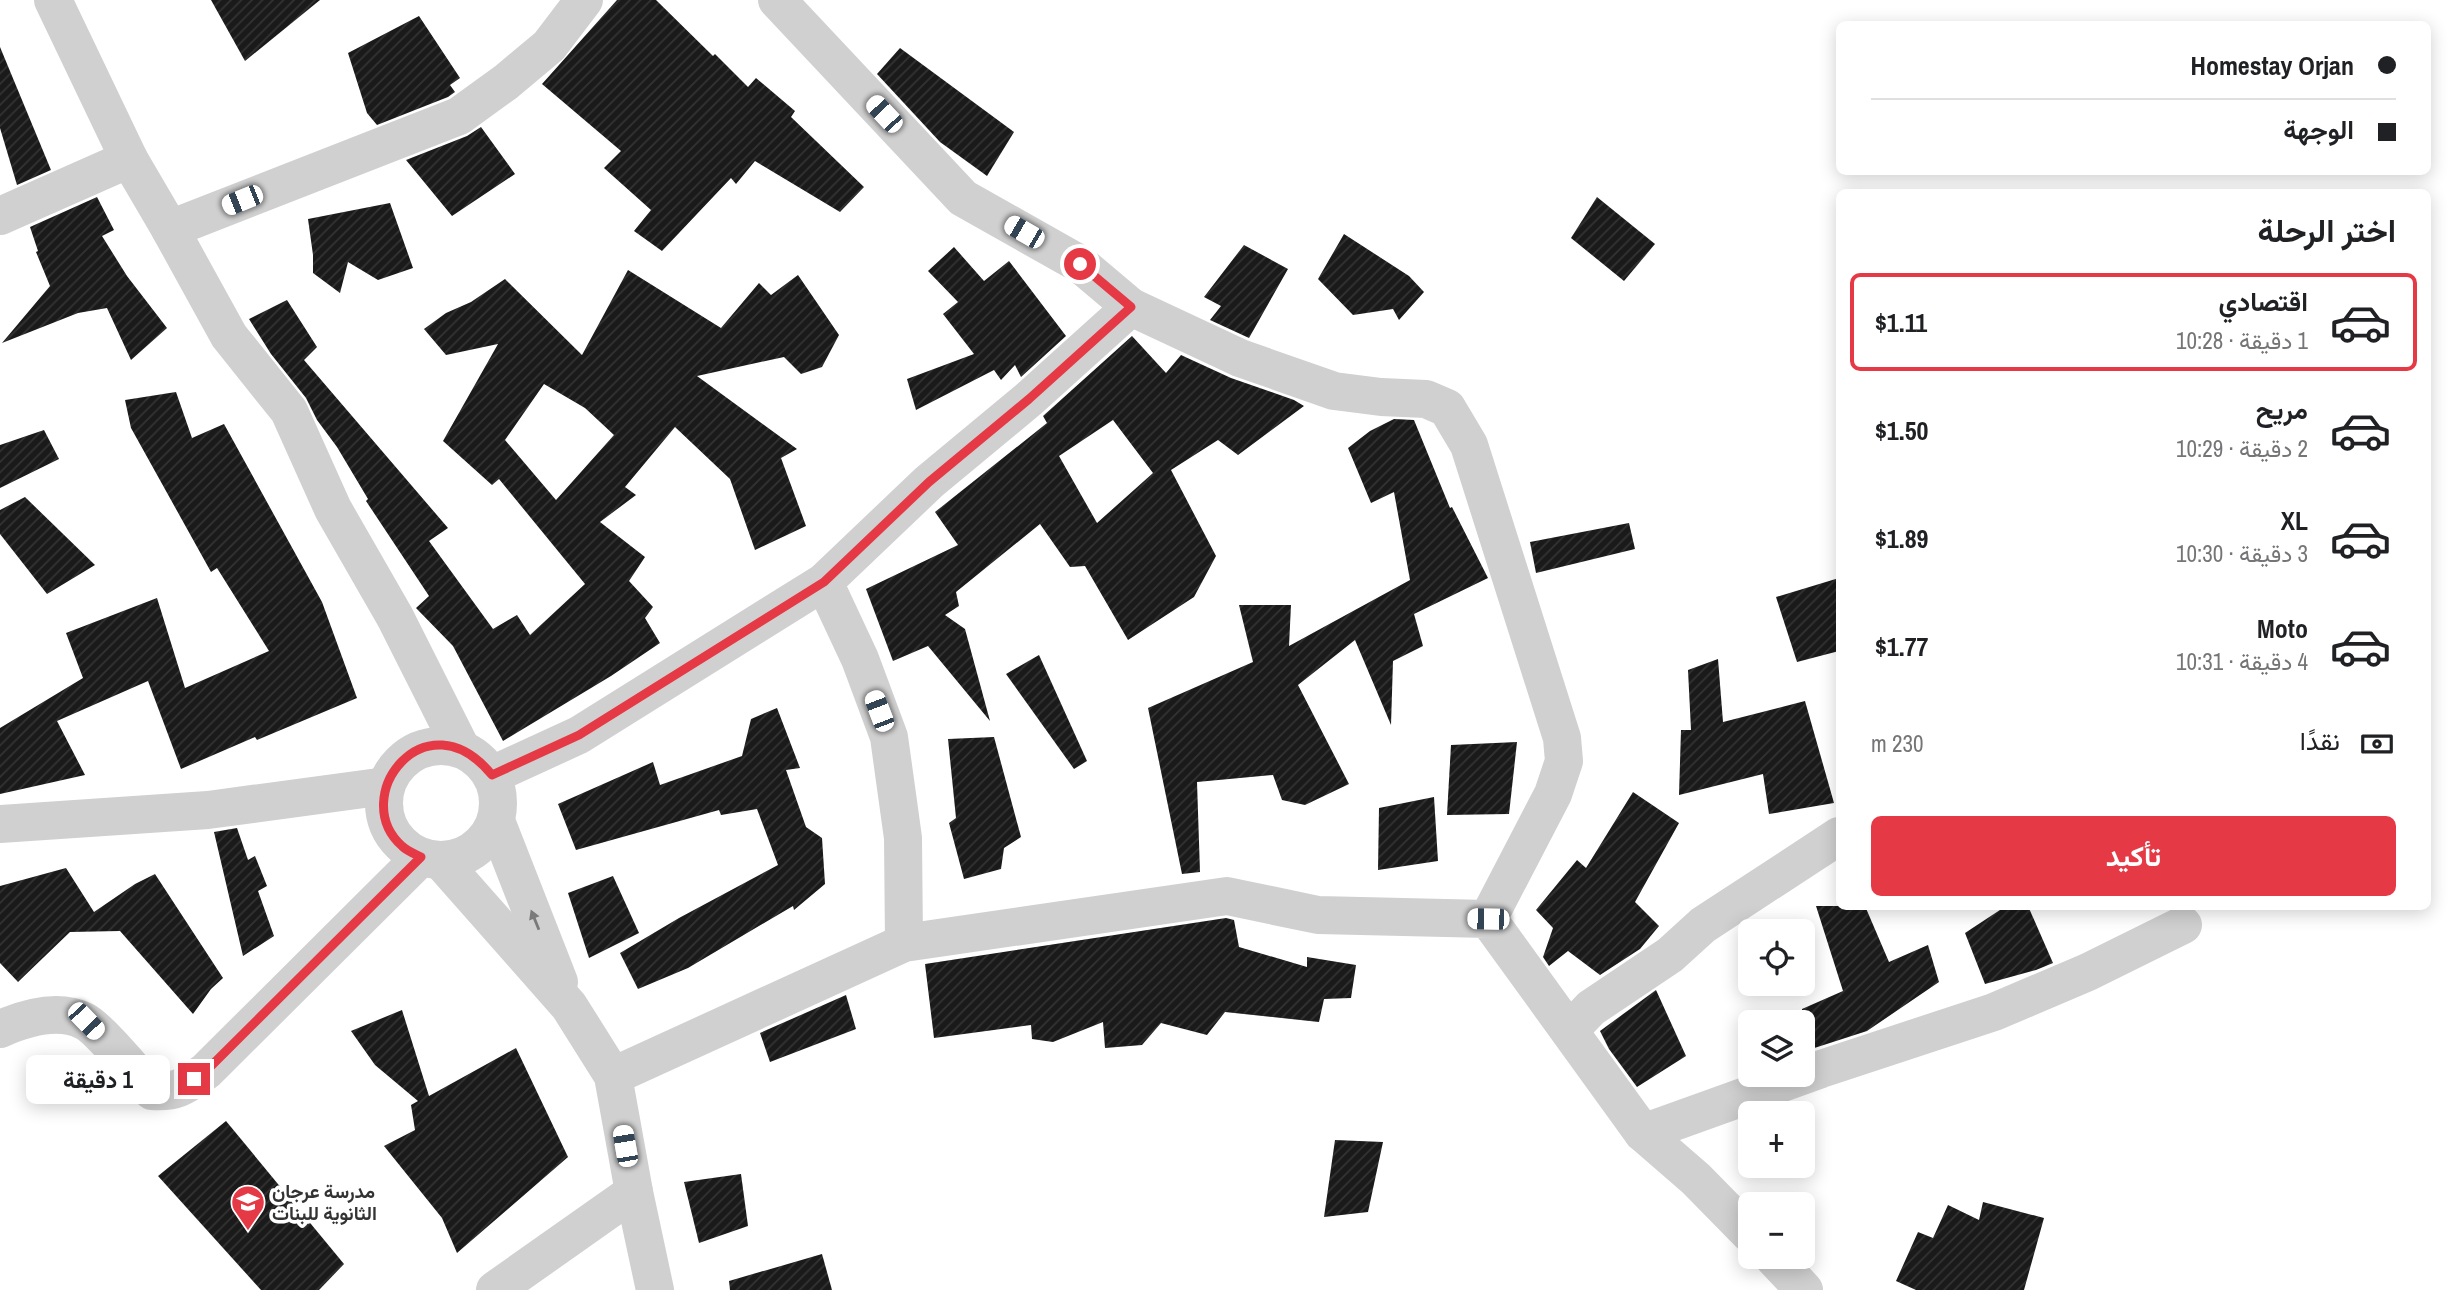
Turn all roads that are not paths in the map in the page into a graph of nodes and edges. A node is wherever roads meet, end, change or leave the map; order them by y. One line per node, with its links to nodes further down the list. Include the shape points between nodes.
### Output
1 (53, 0): 4 (street)
2 (584, 0): 6 (street, via 549,46 459,116)
3 (777, 0): 7 (street, via 963,198 1080,264)
4 (129, 159): 5 (street); 6 (street)
5 (0, 216)
6 (170, 229): 9 (street, via 229,336 289,411 333,509 395,617)
7 (1131, 307): 8 (street, via 929,482); 16 (street, via 1240,358 1334,391 1426,399 1447,408 1469,445 1562,738 1564,761 1553,794)
8 (824, 582): 10 (street, via 579,735); 18 (street, via 889,737 903,838)
9 (461, 748): 10 (street, via 479,759); 11 (street, via 424,747 394,769)
10 (492, 775): 12 (street, via 499,798)
11 (386, 786): 13 (street, via 208,810); 15 (street, via 389,829 402,846)
12 (496, 821): 15 (street, via 484,842 464,857); 19 (street, one-way to 12)
13 (0, 824)
14 (1836, 838): 21 (street, via 1703,925 1670,955 1591,1007)
15 (431, 859): 19 (street); 20 (street, via 206,1071 182,1088 168,1093 152,1091 86,1021 48,1014)
16 (1488, 919): 18 (street, via 1318,915 1227,896); 21 (street)
17 (2183, 925): 23 (street, via 1994,1012)
18 (904, 943): 22 (street)
19 (569, 1006): 22 (street)
20 (0, 1028)
21 (1570, 1030): 23 (street)
22 (613, 1076): 24 (street)
23 (1643, 1133): 25 (street)
24 (634, 1192): 27 (street); 28 (street)
25 (1738, 1222)
26 (1784, 1269): 29 (street)
27 (495, 1290)
28 (655, 1290)
29 (1804, 1290)

